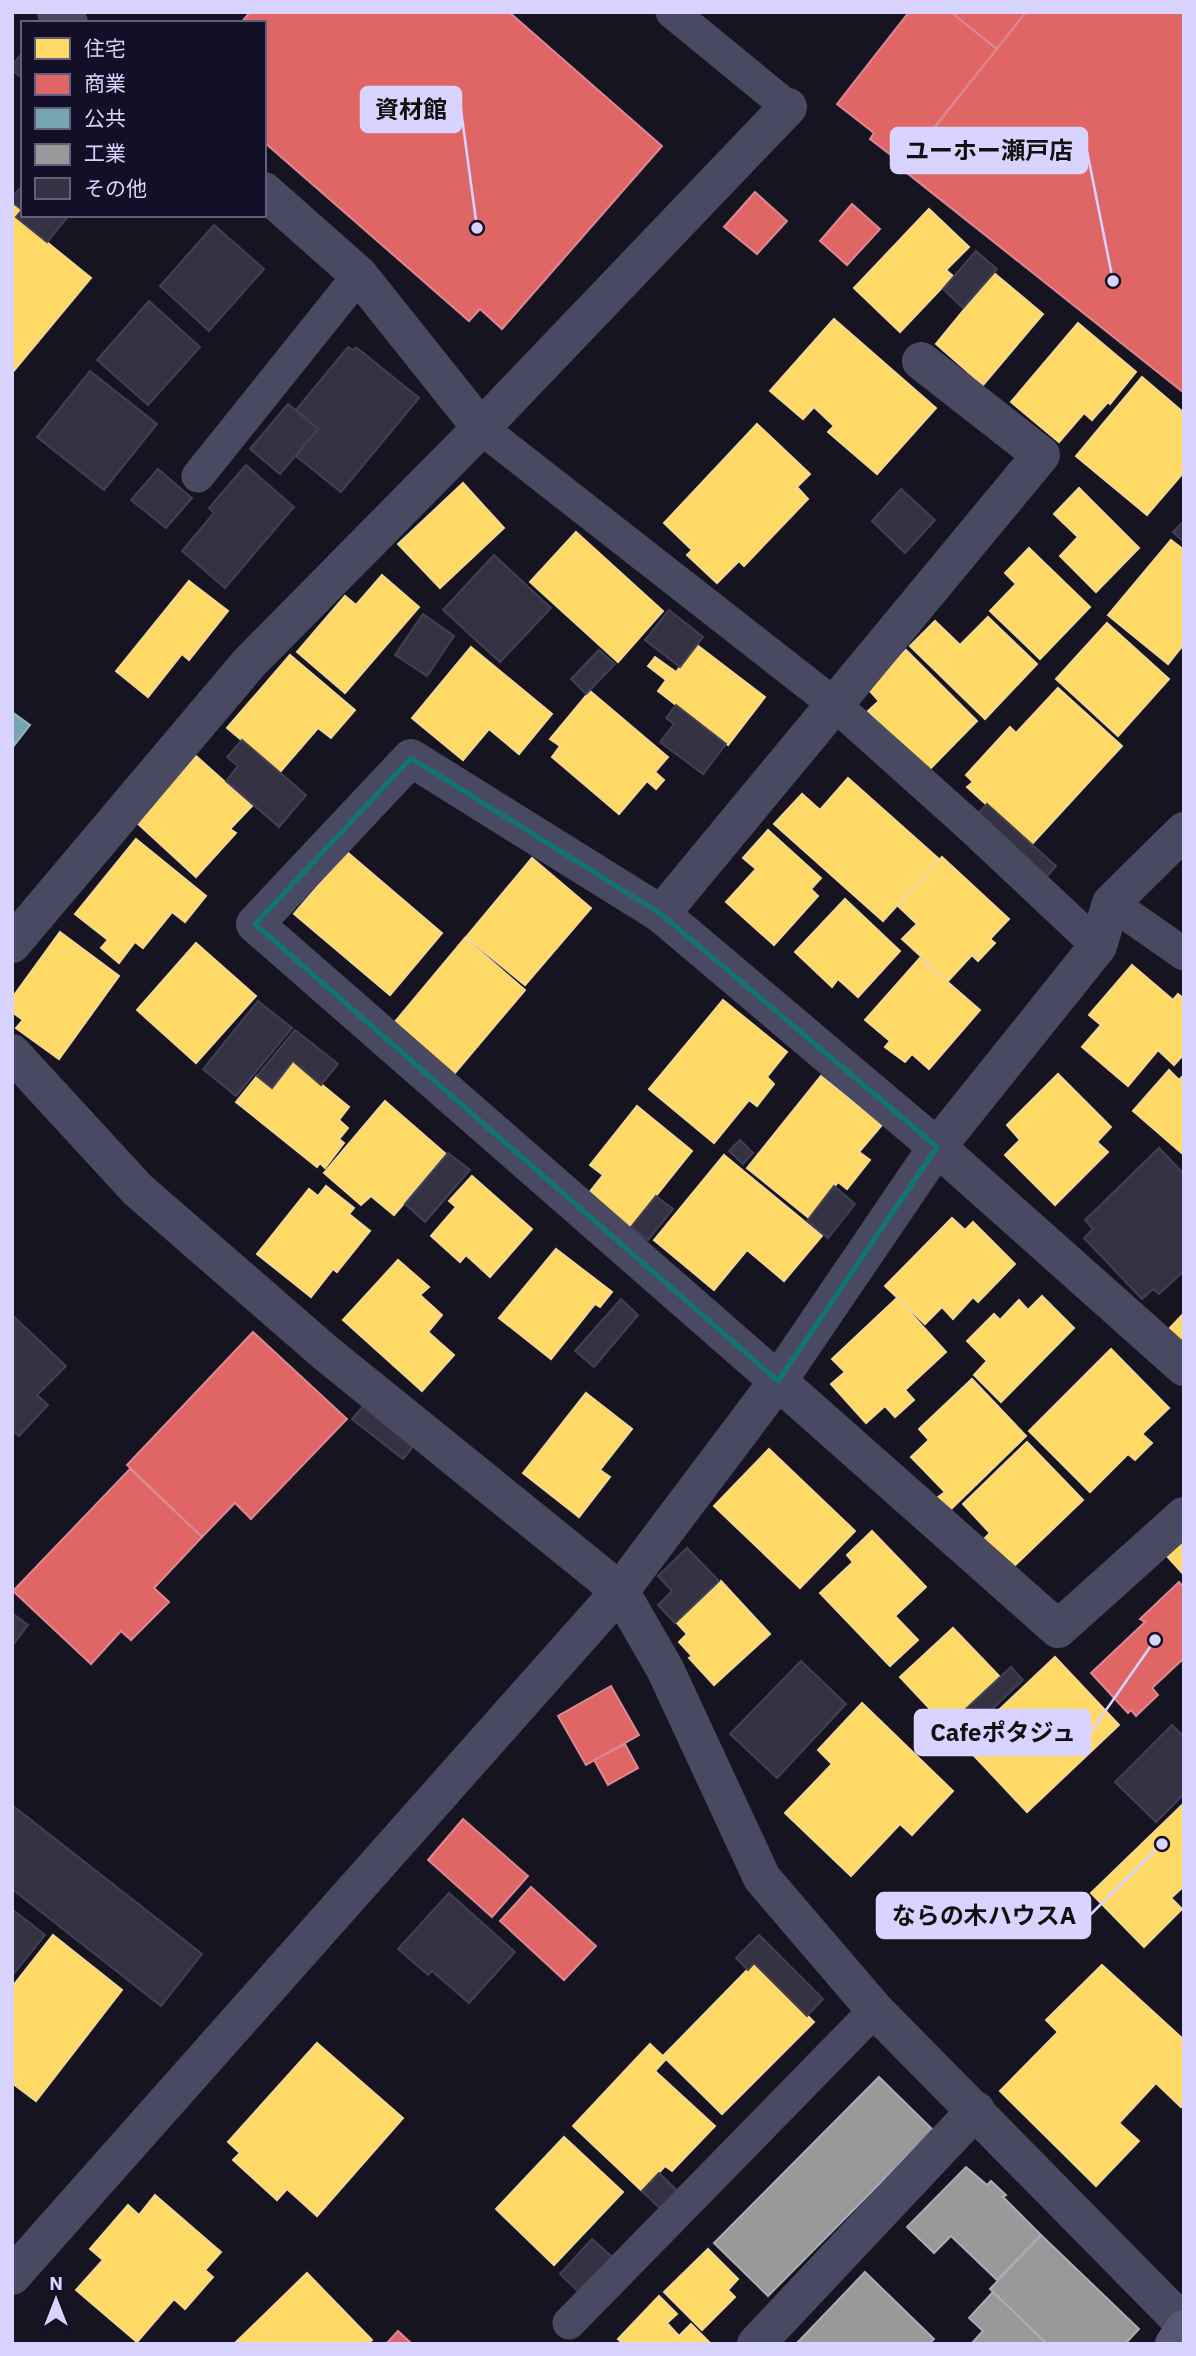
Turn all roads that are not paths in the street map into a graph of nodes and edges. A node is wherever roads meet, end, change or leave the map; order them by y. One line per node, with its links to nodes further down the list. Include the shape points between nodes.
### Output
1 (672, 12): 2 (lane)
2 (788, 107): 6 (street)
3 (266, 193): 4 (street)
4 (359, 275): 6 (street); 7 (lane)
5 (921, 361): 8 (street, via 1041,455)
6 (481, 428): 8 (lane); 12 (street, via 249,663)
7 (198, 476)
8 (834, 704): 11 (street); 13 (lane)
9 (1184, 831): 10 (street)
10 (1111, 903): 13 (street); 14 (lane)
11 (661, 914): 16 (street); 18 (street, via 411,758 255,923)
12 (12, 944)
13 (1098, 946): 16 (street)
14 (1184, 954)
15 (12, 1053): 20 (street, via 138,1190 327,1354)
16 (937, 1147): 17 (street); 18 (street)
17 (1184, 1367)
18 (778, 1381): 19 (street, via 1058,1629); 20 (street)
19 (1184, 1516)
20 (620, 1591): 21 (street, via 666,1669 762,1878); 23 (street)
21 (875, 2010): 22 (street); 24 (lane)
22 (976, 2110): 25 (street); 26 (street)
23 (12, 2276)
24 (569, 2323)
25 (1184, 2326): 27 (street)
26 (756, 2344)
27 (1174, 2344)

